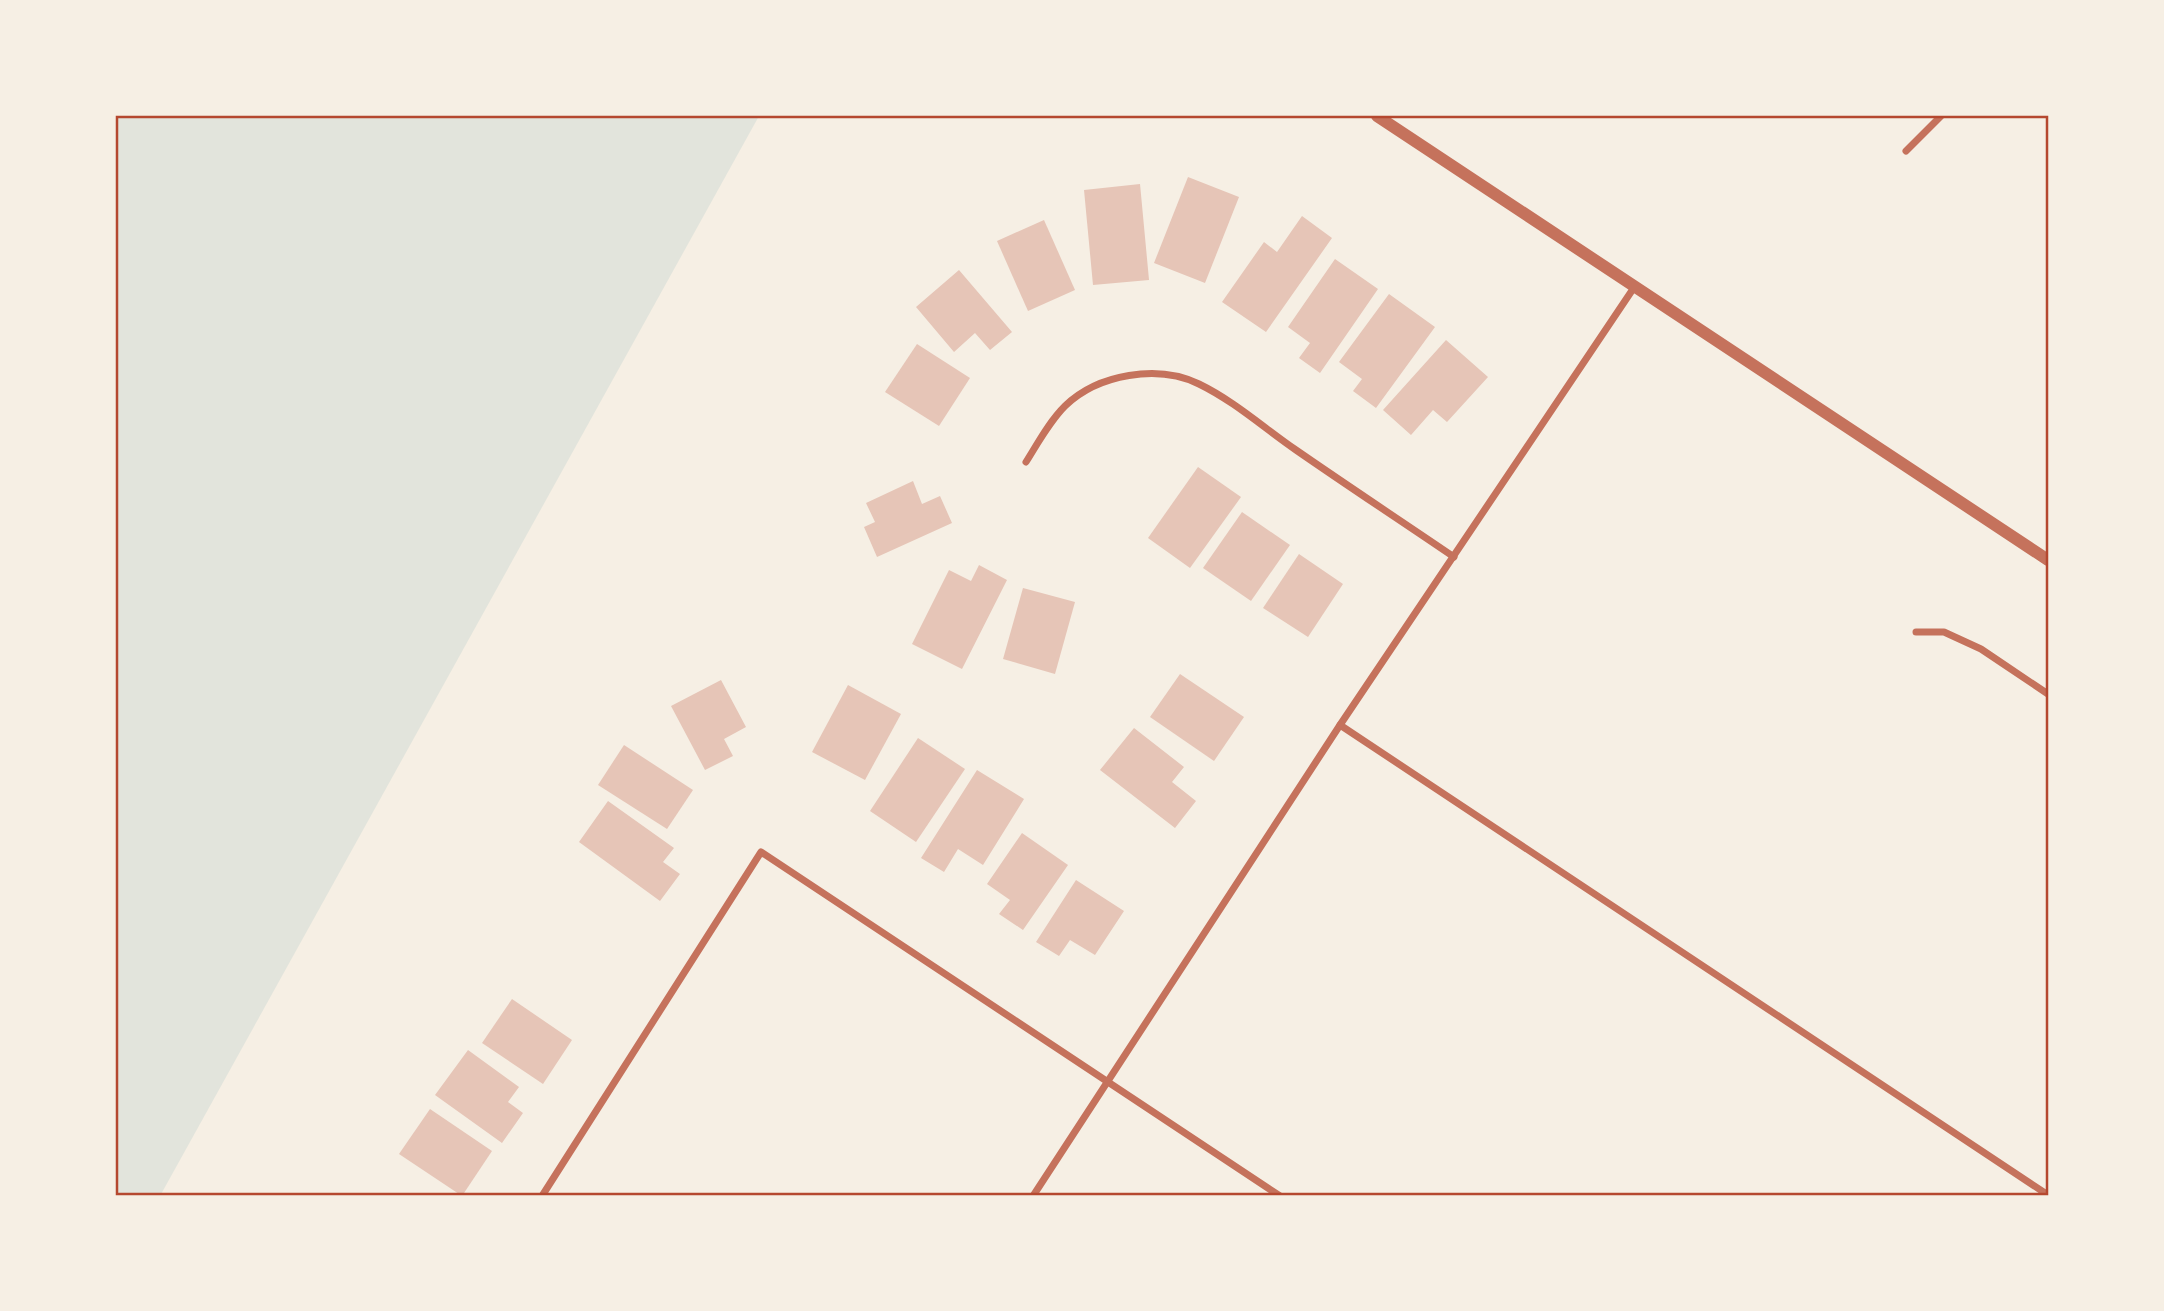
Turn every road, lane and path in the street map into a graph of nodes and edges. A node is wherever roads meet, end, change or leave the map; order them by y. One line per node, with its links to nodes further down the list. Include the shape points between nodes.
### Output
1 (1377, 116): 4 (street)
2 (1941, 116): 3 (street)
3 (1906, 151)
4 (1635, 285): 6 (street); 7 (street)
5 (1026, 463): 6 (street, via 1065,406 1086,390 1129,374 1156,373 1198,383)
6 (1454, 557): 10 (street)
7 (2049, 560)
8 (1916, 632): 9 (street, via 1944,632 1981,649)
9 (2049, 694)
10 (1340, 725): 11 (street); 15 (street)
11 (1107, 1080): 12 (street, via 761,852); 13 (street); 14 (street)
12 (542, 1195)
13 (1033, 1195)
14 (1280, 1195)
15 (2049, 1195)

